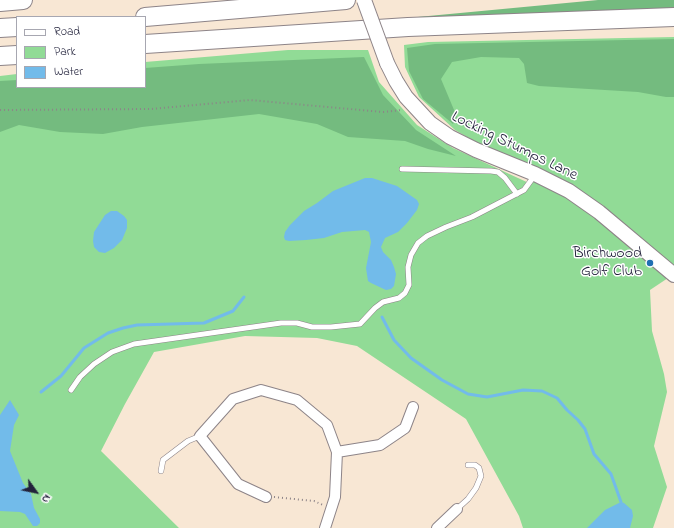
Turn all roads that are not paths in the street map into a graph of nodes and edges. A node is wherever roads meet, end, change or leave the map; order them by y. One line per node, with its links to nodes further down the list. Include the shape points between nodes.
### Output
1 (23, 0): 4 (highway)
2 (346, 0): 6 (highway)
3 (364, 0): 13 (street, Locking Stumps Lane, bridge, via 387,64 416,109 450,137)
4 (0, 2)
5 (674, 17): 9 (highway, via 415,27)
6 (146, 18)
7 (16, 27): 8 (highway)
8 (0, 28)
9 (146, 44)
10 (16, 55): 11 (highway)
11 (0, 56)
12 (402, 168): 14 (lane, via 491,170 505,178)
13 (535, 174): 14 (lane, via 524,190); 15 (street, Locking Stumps Lane, via 569,191 599,212)
14 (517, 194): 16 (lane, via 427,236 418,243 411,255 408,267 409,285 405,293 399,298 383,302 360,324 312,327 281,323 134,344 112,352 94,364)
15 (674, 275)
16 (71, 390)
17 (413, 407): 19 (street, via 405,428 380,445)
18 (200, 436): 19 (street, via 232,399 261,390 297,400 327,425); 21 (lane, via 188,441 163,460); 22 (street, via 238,484)
19 (337, 452): 24 (street, via 336,497)
20 (468, 465): 23 (lane, via 479,468 481,476 468,499)
21 (161, 471)
22 (266, 497)
23 (457, 509): 25 (street)
24 (325, 528)
25 (438, 528)

